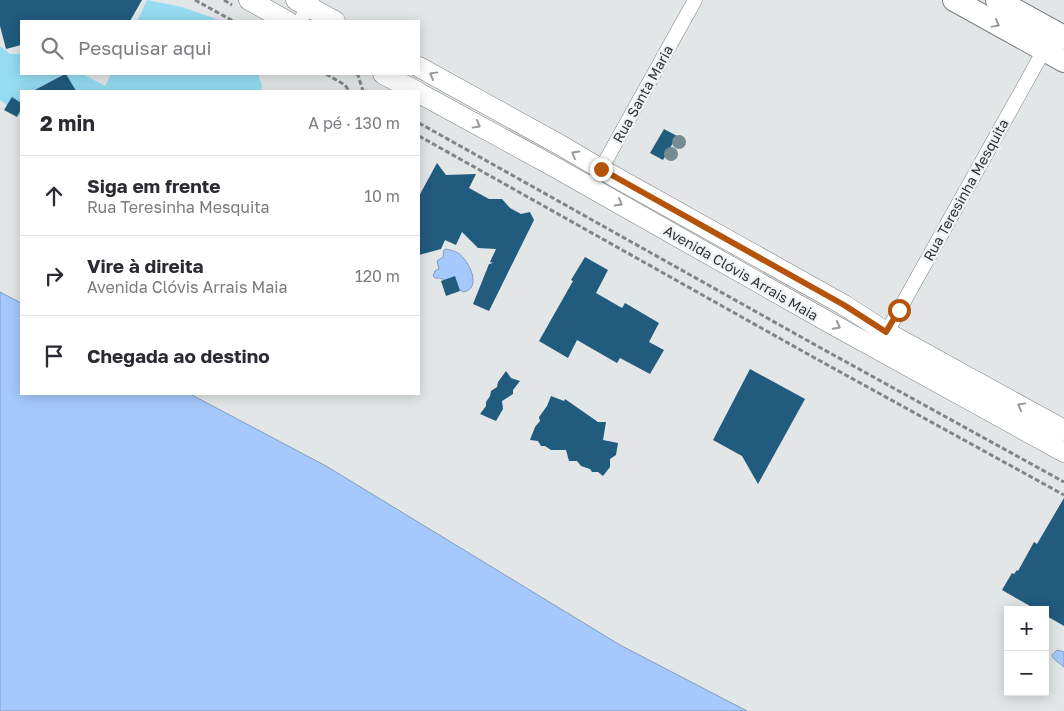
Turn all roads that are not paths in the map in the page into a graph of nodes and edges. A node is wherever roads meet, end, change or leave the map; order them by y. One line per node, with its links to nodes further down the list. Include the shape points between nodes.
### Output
1 (249, 0): 6 (main road)
2 (695, 0): 14 (street, Rua Santa Maria)
3 (954, 0): 8 (main road, one-way to 8)
4 (997, 0): 8 (main road)
5 (304, 7): 7 (main road)
6 (285, 20)
7 (332, 20)
8 (1054, 40): 9 (main road); 16 (street, Rua Teresinha Mesquita)
9 (1064, 62)
10 (420, 68): 14 (main road, Avenida Clóvis Arrais Maia, one-way to 10)
11 (386, 75): 12 (main road, Avenida Clóvis Arrais Maia)
12 (413, 90)
13 (420, 94): 15 (main road, Avenida Clóvis Arrais Maia, one-way to 15)
14 (601, 169): 15 (street, Rua Santa Maria); 16 (main road, Avenida Clóvis Arrais Maia, via 844,305)
15 (591, 188): 16 (main road, Avenida Clóvis Arrais Maia, one-way to 16)
16 (882, 340): 17 (main road, Avenida Clóvis Arrais Maia, one-way to 16); 18 (main road, Avenida Clóvis Arrais Maia)
17 (1064, 430)
18 (1064, 452)

